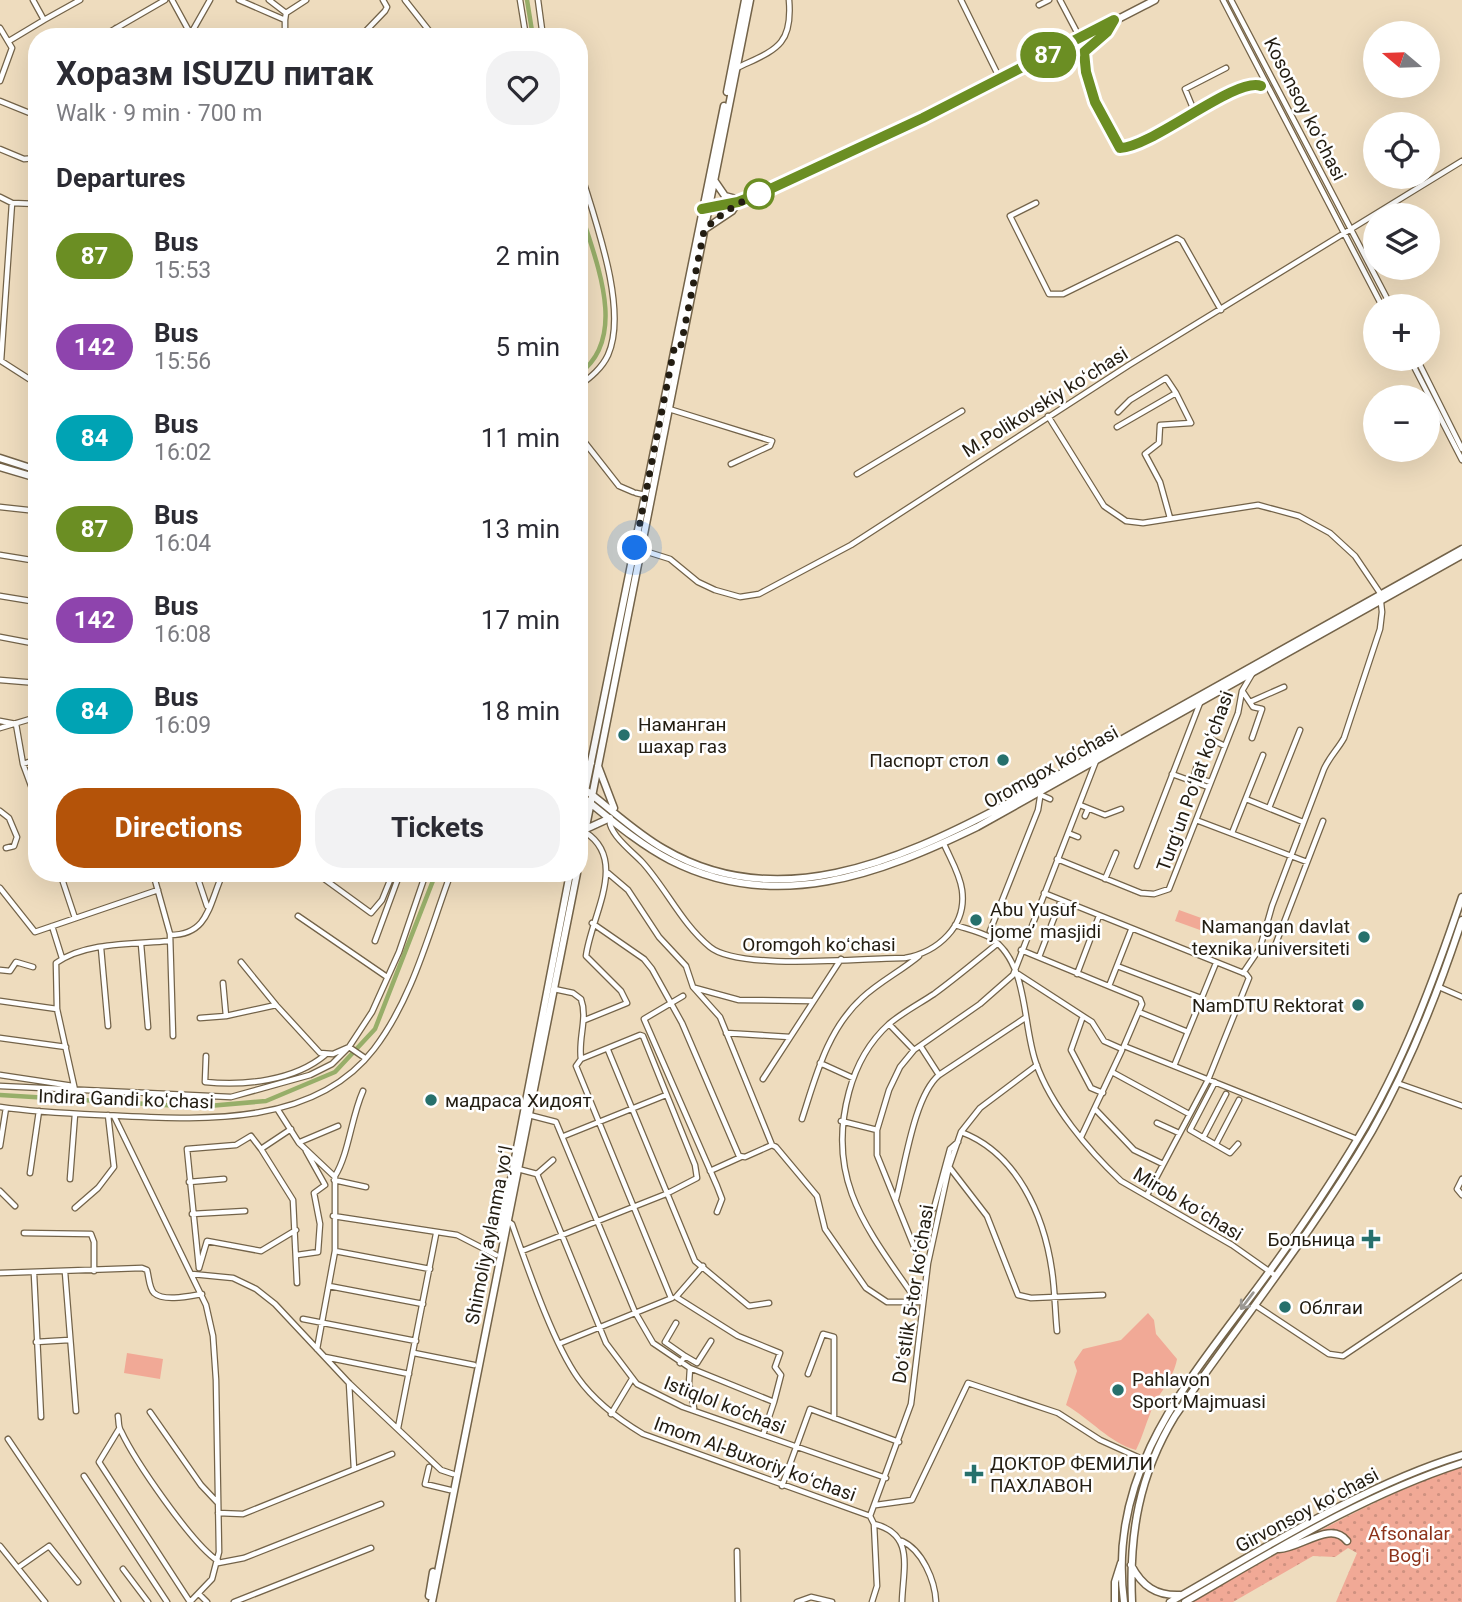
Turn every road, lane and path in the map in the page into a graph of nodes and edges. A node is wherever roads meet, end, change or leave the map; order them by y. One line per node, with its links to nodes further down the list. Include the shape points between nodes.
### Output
1 (33, 0): 23 (street)
2 (80, 0): 23 (street)
3 (165, 0): 28 (street)
4 (172, 0): 29 (street)
5 (210, 0): 30 (street)
6 (239, 0): 24 (street)
7 (269, 0): 22 (street)
8 (306, 0): 22 (street)
9 (383, 0): 32 (street, via 385,11)
10 (405, 0): 33 (street)
11 (520, 0): 34 (street)
12 (538, 0): 35 (street)
13 (748, 0): 39 (main road); 57 (main road)
14 (789, 0): 39 (street, via 785,39 777,48)
15 (961, 0): 41 (street)
16 (1049, 0): 21 (street)
17 (1060, 0): 37 (street)
18 (1154, 0): 25 (main road, Kosonsoy koʻchasi)
19 (1223, 0): 60 (street, Kosonsoy koʻchasi)
20 (1231, 0): 59 (street, Kosonsoy koʻchasi)
21 (1039, 5)
22 (286, 13): 24 (street)
23 (44, 20): 27 (street)
24 (285, 20): 31 (street)
25 (1114, 20): 37 (main road, Kosonsoy koʻchasi); 46 (street, Kosonsoy koʻchasi, via 1084,52 1095,102 1119,147)
26 (0, 28): 38 (street)
27 (31, 28)
28 (116, 28)
29 (186, 28)
30 (194, 28)
31 (285, 28)
32 (369, 28)
33 (427, 28)
34 (525, 28)
35 (542, 28)
36 (28, 30): 38 (street)
37 (1080, 38): 41 (main road, Kosonsoy koʻchasi)
38 (9, 41): 42 (street, via 11,55)
39 (736, 68): 50 (main road)
40 (1226, 68): 46 (street, via 1185,89)
41 (1000, 79): 53 (main road, Kosonsoy koʻchasi)
42 (0, 81)
43 (1261, 86): 46 (street, Kosonsoy koʻchasi, via 1252,84)
44 (0, 100): 45 (street)
45 (28, 112)
46 (1195, 113)
47 (0, 149): 48 (street)
48 (28, 159)
49 (1462, 160): 59 (street, M.Polikovskiy koʻchasi)
50 (714, 179): 53 (main road, via 726,196); 57 (main road)
51 (0, 197): 54 (street)
52 (588, 201): 69 (street, via 615,325 607,357)
53 (740, 201): 57 (main road, Kosonsoy koʻchasi); 58 (main road)
54 (12, 203): 56 (street); 63 (street)
55 (1036, 203): 64 (street, via 1010,216 1049,294 1063,295 1178,238)
56 (28, 204)
57 (705, 208): 58 (main road); 65 (main road)
58 (704, 231): 65 (main road)
59 (1350, 231): 60 (street, M.Polikovskiy koʻchasi); 62 (street, Kosonsoy koʻchasi)
60 (1344, 234): 61 (street, Kosonsoy koʻchasi); 64 (street, M.Polikovskiy koʻchasi)
61 (1376, 294)
62 (1384, 294)
63 (3, 309): 68 (street, via 1,361)
64 (1221, 310): 74 (street, M.Polikovskiy koʻchasi)
65 (678, 344): 71 (main road); 85 (main road)
66 (1416, 371): 79 (street)
67 (1423, 371): 77 (street)
68 (28, 378)
69 (588, 378)
70 (1176, 393): 73 (street, via 1166,378); 75 (street); 88 (street, via 1191,423 1160,425 1159,443 1145,454)
71 (667, 408): 80 (street, via 772,441); 89 (main road)
72 (962, 411): 83 (street)
73 (1118, 412)
74 (1048, 416): 88 (street, via 1104,506 1136,523); 89 (street, M.Polikovskiy koʻchasi, via 851,545 759,594 740,597 715,590 670,559)
75 (1117, 427)
76 (588, 446): 85 (street, via 619,486)
77 (1462, 449)
78 (0, 458): 82 (main road)
79 (1462, 460)
80 (731, 464)
81 (0, 467): 84 (main road)
82 (28, 467)
83 (857, 474)
84 (28, 475)
85 (645, 495): 89 (main road)
86 (0, 507): 87 (street)
87 (28, 510)
88 (1171, 518): 95 (street, via 1246,505 1285,511 1330,533 1355,556)
89 (637, 549): 120 (main road)
90 (1462, 549): 95 (main road, Oromgox ko‘chasi)
91 (0, 555): 93 (street)
92 (1462, 555): 95 (main road, Oromgox ko‘chasi)
93 (28, 560)
94 (0, 596): 96 (street)
95 (1381, 597): 99 (main road, Oromgox ko‘chasi); 104 (main road, Oromgox ko‘chasi); 146 (street, via 1378,637 1354,711)
96 (28, 601)
97 (0, 637): 98 (street)
98 (28, 642)
99 (1252, 674): 103 (street, Turgʻun Poʻlat koʻchasi); 104 (main road, Oromgox ko‘chasi)
100 (0, 680): 101 (street)
101 (28, 683)
102 (1284, 687): 105 (street)
103 (1242, 691): 105 (street); 115 (street, Turgʻun Poʻlat koʻchasi)
104 (1209, 694): 106 (main road, Oromgox ko‘chasi); 118 (main road, Oromgox ko‘chasi)
105 (1250, 702): 113 (street, via 1262,709)
106 (1200, 703): 118 (main road, Oromgox ko‘chasi); 124 (street)
107 (28, 720): 109 (street)
108 (0, 721): 109 (street)
109 (16, 724): 111 (street); 121 (street)
110 (1215, 724): 114 (street, via 1210,739)
111 (0, 727)
112 (1300, 730): 137 (street)
113 (1252, 738)
114 (1214, 742): 115 (street); 116 (street)
115 (1225, 746): 127 (street, Turgʻun Poʻlat koʻchasi)
116 (1211, 750)
117 (1263, 755): 133 (street)
118 (1095, 757): 128 (main road, Oromgox ko‘chasi); 135 (street)
119 (28, 762): 121 (street)
120 (595, 763): 122 (main road); 126 (main road); 130 (main road); 139 (main road)
121 (23, 764): 125 (street)
122 (588, 767)
123 (1204, 767): 127 (street, via 1197,765 1194,776)
124 (1172, 774): 127 (street); 159 (street)
125 (28, 778)
126 (588, 778)
127 (1209, 785): 144 (street, Turgʻun Poʻlat koʻchasi)
128 (1040, 791): 132 (street); 148 (main road, Oromgox ko‘chasi, via 911,851 822,876 764,878 710,868); 153 (main road, Oromgox ko‘chasi); 187 (street)
129 (588, 793): 130 (main road)
130 (592, 794): 134 (main road); 139 (main road)
131 (588, 799): 134 (main road)
132 (1050, 799)
133 (1245, 799): 137 (street); 150 (street)
134 (591, 803): 142 (main road); 143 (main road)
135 (1080, 805): 136 (street); 149 (street)
136 (1088, 808): 138 (street, via 1107,816); 141 (street)
137 (1269, 808): 146 (street)
138 (1121, 809)
139 (615, 810): 148 (main road)
140 (0, 811): 154 (street, via 9,818 17,837 14,846)
141 (1085, 816)
142 (588, 817)
143 (610, 818): 147 (main road); 148 (main road); 199 (street, Oromgoh koʻchasi, via 611,828 716,951 750,960)
144 (1196, 820): 150 (street); 161 (street, Turgʻun Poʻlat koʻchasi, via 1172,884 1160,893 1141,893)
145 (1323, 821): 158 (street)
146 (1303, 822): 156 (street)
147 (588, 829)
148 (633, 831): 153 (main road, Oromgox ko‘chasi, via 664,856 687,867 726,879 776,885 862,875)
149 (1068, 833): 152 (street); 157 (street)
150 (1232, 833): 156 (street)
151 (588, 834): 160 (street, via 601,848)
152 (1079, 837)
153 (944, 844): 184 (street, via 962,889)
154 (6, 848)
155 (1116, 853): 161 (street)
156 (1290, 856): 158 (street); 206 (street, via 1260,948)
157 (1057, 859): 161 (street); 175 (street)
158 (1307, 862): 194 (street)
159 (1137, 866)
160 (608, 873): 183 (street); 213 (street, via 628,890 659,937 686,966)
161 (1105, 879)
162 (63, 882): 181 (street)
163 (156, 882): 174 (street)
164 (200, 882): 178 (street)
165 (219, 882): 178 (street)
166 (328, 882): 167 (street, via 371,913)
167 (389, 882)
168 (397, 882): 189 (street)
169 (423, 882): 209 (street)
170 (448, 882): 245 (street, Indira Gandi koʻchasi, via 392,1023)
171 (569, 882): 198 (main road, Shimoliy aylanma yoʻl)
172 (575, 882): 198 (main road, Shimoliy aylanma yoʻl)
173 (0, 888): 185 (street, via 33,931)
174 (158, 890): 181 (street); 188 (street)
175 (1044, 893): 177 (street); 193 (street)
176 (1462, 897): 288 (main road, via 1415,1024)
177 (1061, 900): 180 (street); 196 (street)
178 (208, 906): 188 (street, via 197,930)
179 (298, 916): 209 (street)
180 (1099, 916): 186 (street); 208 (street)
181 (75, 918): 185 (street)
182 (1462, 920): 212 (main road)
183 (592, 923): 220 (street, via 648,963); 228 (street, via 587,959 614,983 627,1003)
184 (955, 925): 191 (street); 195 (street, Oromgoh koʻchasi, via 949,936)
185 (52, 926): 197 (street)
186 (1131, 930): 201 (street); 202 (street)
187 (990, 931)
188 (169, 938): 190 (street); 234 (street)
189 (374, 941)
190 (141, 943): 192 (street); 231 (street)
191 (997, 944): 204 (street); 229 (street)
192 (101, 948): 197 (street); 230 (street)
193 (1021, 950): 196 (street); 204 (street)
194 (1273, 951)
195 (920, 955): 199 (street, Oromgoh koʻchasi); 247 (street, via 854,1006)
196 (1039, 957): 208 (street)
197 (62, 958): 222 (street, via 54,966)
198 (557, 958): 214 (main road, Shimoliy aylanma yoʻl); 252 (main road, Shimoliy aylanma yoʻl)
199 (841, 959): 219 (street)
200 (241, 962): 221 (street)
201 (1216, 962): 206 (street); 217 (street)
202 (1117, 966): 211 (street); 217 (street)
203 (33, 967): 205 (street, via 16,962 9,971)
204 (1015, 967): 207 (street, Mirob koʻchasi); 237 (street, via 1000,989)
205 (0, 970)
206 (1243, 973): 256 (street, via 1250,981)
207 (1017, 974): 225 (street); 226 (street, Mirob koʻchasi)
208 (1077, 974): 211 (street)
209 (387, 977): 239 (street, via 372,1012)
210 (223, 983): 224 (street)
211 (1109, 986): 223 (street, via 1140,999)
212 (1439, 987): 216 (street); 258 (main road)
213 (693, 988): 219 (street, via 739,1000); 233 (street, via 716,1011)
214 (554, 989): 228 (street, via 578,995); 252 (main road, Shimoliy aylanma yoʻl)
215 (683, 996): 220 (street)
216 (1462, 997)
217 (1201, 998): 232 (street)
218 (0, 1001): 222 (street)
219 (812, 1001): 235 (street)
220 (671, 1003): 296 (street); 301 (street, via 644,1019)
221 (276, 1005): 224 (street); 243 (street)
222 (57, 1009): 238 (street)
223 (1139, 1012): 232 (street); 240 (street)
224 (226, 1016): 227 (street)
225 (1083, 1016): 240 (street, via 1104,1041); 262 (street, via 1071,1051 1090,1086)
226 (1025, 1017): 248 (street, Mirob koʻchasi); 253 (street)
227 (200, 1018)
228 (584, 1020): 246 (street)
229 (889, 1024): 242 (street); 254 (street, via 867,1050)
230 (108, 1026)
231 (148, 1027)
232 (1188, 1032): 249 (street)
233 (726, 1033): 235 (street); 293 (street)
234 (173, 1036)
235 (790, 1037): 255 (street)
236 (0, 1038): 238 (street)
237 (921, 1046): 242 (street); 253 (street)
238 (65, 1047): 260 (street)
239 (349, 1047): 243 (street); 245 (street); 260 (street, via 332,1064 310,1075 231,1097)
240 (1123, 1048): 249 (street); 250 (street)
241 (608, 1050): 246 (street); 264 (street, via 642,1036); 268 (street)
242 (914, 1050): 282 (street, via 894,1075)
243 (326, 1055): 244 (street, via 273,1080 215,1083 205,1082)
244 (206, 1056)
245 (363, 1057): 269 (street, Indira Gandi koʻchasi, via 349,1074 324,1091)
246 (581, 1059): 278 (street, via 576,1066)
247 (820, 1063): 254 (street); 276 (street)
248 (1037, 1065): 283 (street, Doʻstlik 5-tor koʻchasi, via 980,1108); 286 (street, Mirob koʻchasi)
249 (1174, 1066): 256 (street)
250 (1112, 1072): 262 (street); 274 (street)
251 (0, 1074): 260 (street)
252 (533, 1075): 273 (main road, Shimoliy aylanma yoʻl); 323 (main road, Shimoliy aylanma yoʻl)
253 (939, 1075): 314 (street, via 924,1094)
254 (853, 1078): 277 (street)
255 (763, 1079)
256 (1208, 1080): 257 (street); 274 (street)
257 (1214, 1082): 287 (street, via 1190,1130); 288 (street)
258 (1396, 1083): 266 (street); 342 (main road, via 1341,1181)
259 (0, 1086): 260 (street)
260 (74, 1088)
261 (363, 1091): 306 (street)
262 (1103, 1093): 270 (street)
263 (1226, 1094): 287 (street)
264 (666, 1095): 268 (street); 311 (street, via 698,1175)
265 (1239, 1100): 291 (street)
266 (1462, 1106)
267 (3, 1108): 271 (street, Indira Gandi koʻchasi); 294 (street)
268 (633, 1109): 278 (street); 311 (street)
269 (278, 1110): 275 (street, Indira Gandi koʻchasi, via 190,1119); 281 (street)
270 (1096, 1110): 286 (street); 298 (street, via 1134,1150)
271 (39, 1111): 272 (street, Indira Gandi koʻchasi); 302 (street)
272 (75, 1114): 275 (street, Indira Gandi koʻchasi); 304 (street)
273 (528, 1114): 285 (street, via 556,1122); 300 (main road, Shimoliy aylanma yoʻl)
274 (1189, 1114): 284 (street)
275 (111, 1116): 316 (street, via 114,1167); 337 (street)
276 (802, 1119)
277 (841, 1121): 282 (street); 350 (street, via 841,1160 853,1198 868,1229)
278 (600, 1123): 285 (street); 317 (street)
279 (1157, 1124): 284 (street)
280 (338, 1126): 290 (street)
281 (291, 1129): 290 (street); 295 (street)
282 (877, 1130): 314 (street, via 877,1155)
283 (961, 1132): 289 (street, Doʻstlik 5-tor koʻchasi); 348 (street, via 992,1148 1024,1186 1053,1272)
284 (1180, 1133): 298 (street)
285 (564, 1136): 324 (street)
286 (1082, 1137): 312 (street, Mirob koʻchasi, via 1121,1181)
287 (1203, 1138): 291 (street)
288 (1357, 1139): 339 (main road)
289 (958, 1142): 299 (street, Doʻstlik 5-tor koʻchasi); 318 (street, via 950,1149)
290 (301, 1144): 306 (street); 331 (street, via 325,1185 314,1193 320,1224 318,1252)
291 (1216, 1144): 292 (street, via 1230,1153)
292 (1238, 1144)
293 (772, 1145): 296 (street); 350 (street, via 817,1196 825,1229 866,1288 887,1301)
294 (0, 1146)
295 (261, 1149): 308 (street, via 251,1136 236,1145 189,1147); 325 (street, via 293,1200)
296 (745, 1157): 301 (street)
297 (553, 1160): 303 (street)
298 (1163, 1164): 312 (street)
299 (949, 1167): 333 (street, Doʻstlik 5-tor koʻchasi); 348 (street, via 988,1216 1018,1295)
300 (517, 1169): 303 (street); 323 (main road, Shimoliy aylanma yoʻl)
301 (710, 1171): 320 (street, via 722,1199)
302 (30, 1173)
303 (537, 1174): 328 (street, Istiqlol ko‘chasi)
304 (70, 1179)
305 (224, 1179): 308 (street)
306 (334, 1179): 309 (street); 322 (street)
307 (1462, 1179): 313 (street, via 1457,1189)
308 (189, 1182): 321 (street)
309 (366, 1187)
310 (0, 1191): 315 (street)
311 (666, 1194): 317 (street); 334 (street, via 695,1261)
312 (1147, 1195): 339 (street, Mirob koʻchasi)
313 (1462, 1195)
314 (895, 1200): 333 (street, via 919,1259)
315 (15, 1206)
316 (75, 1208)
317 (633, 1208): 324 (street); 349 (street)
318 (934, 1208)
319 (245, 1211): 321 (street)
320 (718, 1212)
321 (192, 1214): 337 (street)
322 (333, 1216): 327 (street); 329 (street)
323 (505, 1219): 330 (street, Imom Al-Buxoriy koʻchasi, via 512,1224); 332 (main road, Shimoliy aylanma yoʻl); 378 (main road, Shimoliy aylanma yoʻl)
324 (597, 1222): 328 (street); 354 (street)
325 (296, 1230): 331 (street); 337 (street, via 261,1251 207,1241)
326 (24, 1233): 336 (street, via 91,1234)
327 (436, 1234): 332 (street, via 457,1235); 335 (street)
328 (562, 1237): 330 (street); 358 (street, Istiqlol ko‘chasi)
329 (335, 1251): 335 (street); 345 (street)
330 (522, 1251): 364 (street, Imom Al-Buxoriy koʻchasi)
331 (297, 1255): 344 (street)
332 (496, 1255): 370 (main road, Shimoliy aylanma yoʻl)
333 (928, 1263): 350 (street, Doʻstlik 5-tor koʻchasi)
334 (703, 1266): 349 (street); 351 (street, via 749,1306)
335 (431, 1269): 352 (street)
336 (94, 1271): 338 (street); 346 (street, via 142,1268 156,1294)
337 (197, 1271): 346 (street); 365 (street, via 233,1278 256,1289)
338 (65, 1272): 341 (street); 360 (street)
339 (1269, 1272): 342 (street, Mirob koʻchasi); 371 (main road, one-way to 371)
340 (0, 1273): 341 (street)
341 (34, 1274): 363 (street)
342 (1276, 1276): 353 (main road)
343 (1462, 1276): 353 (street, via 1343,1356 1329,1354)
344 (297, 1283)
345 (329, 1286): 352 (street); 356 (street)
346 (202, 1294): 406 (street, via 213,1336)
347 (1102, 1294): 348 (street)
348 (1053, 1295): 359 (street)
349 (673, 1297): 354 (street); 379 (street, via 738,1336 780,1353 775,1367 781,1375 780,1386)
350 (920, 1301): 391 (street, Doʻstlik 5-tor koʻchasi, via 911,1404)
351 (769, 1303)
352 (424, 1304): 361 (street)
353 (1255, 1304): 373 (main road)
354 (635, 1312): 358 (street); 369 (street, via 653,1343)
355 (303, 1319): 356 (street)
356 (321, 1321): 361 (street); 365 (street)
357 (676, 1323): 367 (street, via 665,1342)
358 (598, 1327): 364 (street); 376 (street, Istiqlol ko‘chasi)
359 (1057, 1331)
360 (69, 1340): 363 (street); 381 (street)
361 (416, 1341): 366 (street)
362 (711, 1341): 367 (street, via 698,1363)
363 (36, 1342): 385 (street)
364 (561, 1343): 383 (street, Imom Al-Buxoriy koʻchasi, via 578,1378)
365 (316, 1350): 368 (street)
366 (414, 1353): 370 (street); 374 (street)
367 (685, 1356): 369 (street)
368 (324, 1357): 374 (street); 377 (street)
369 (680, 1363): 372 (street)
370 (474, 1365): 378 (main road, Shimoliy aylanma yoʻl)
371 (1200, 1365): 373 (main road); 395 (main road, via 1162,1419)
372 (690, 1368): 379 (street); 380 (street)
373 (1208, 1371): 421 (main road, via 1169,1426 1148,1469 1133,1525)
374 (410, 1374): 387 (street)
375 (808, 1374): 386 (street, via 823,1334 834,1336)
376 (632, 1379): 380 (street, Istiqlol ko‘chasi); 383 (street)
377 (349, 1383): 387 (street); 398 (street)
378 (471, 1394): 399 (main road, Shimoliy aylanma yoʻl); 409 (main road, Shimoliy aylanma yoʻl)
379 (774, 1402): 389 (street)
380 (694, 1409): 389 (street, Istiqlol ko‘chasi)
381 (76, 1411)
382 (150, 1412): 406 (street)
383 (611, 1414): 403 (street, Imom Al-Buxoriy koʻchasi, via 643,1434)
384 (118, 1416): 388 (street)
385 (41, 1417)
386 (834, 1418): 391 (street); 392 (street, via 810,1409)
387 (398, 1428): 399 (street, via 441,1470)
388 (119, 1429): 419 (street, via 172,1507); 431 (street, via 99,1462)
389 (763, 1435): 392 (street, Istiqlol ko‘chasi)
390 (8, 1439): 428 (street)
391 (899, 1442): 401 (street, Doʻstlik 5-tor koʻchasi)
392 (796, 1447): 401 (street, Istiqlol ko‘chasi); 403 (street)
393 (392, 1454): 398 (street)
394 (1462, 1455): 402 (main road, Girvonsoy koʻchasi)
395 (1142, 1459): 408 (street, via 1100,1440 1058,1413 968,1383 912,1500); 420 (main road, via 1129,1503)
396 (1462, 1463): 402 (main road, Girvonsoy koʻchasi)
397 (429, 1467): 405 (street, via 425,1484)
398 (354, 1469): 410 (street, via 243,1514)
399 (453, 1475): 405 (main road, Shimoliy aylanma yoʻl)
400 (84, 1476): 430 (street)
401 (886, 1478): 408 (street, Doʻstlik 5-tor koʻchasi)
402 (1403, 1481): 404 (main road, Girvonsoy koʻchasi)
403 (782, 1486): 411 (street, Imom Al-Buxoriy koʻchasi)
404 (1388, 1489): 417 (main road, Girvonsoy koʻchasi); 426 (main road, Girvonsoy koʻchasi)
405 (450, 1490): 409 (main road, Shimoliy aylanma yoʻl)
406 (218, 1503): 410 (street)
407 (381, 1504): 419 (street, via 244,1558)
408 (876, 1505): 411 (street, Doʻstlik 5-tor koʻchasi)
409 (447, 1510): 434 (main road, Shimoliy aylanma yoʻl)
410 (218, 1513): 419 (street)
411 (870, 1516): 412 (street)
412 (874, 1524): 413 (street, via 895,1532); 438 (street, via 877,1586)
413 (902, 1541): 439 (street); 440 (street, via 914,1546 933,1583)
414 (1347, 1541): 417 (main road, via 1331,1532)
415 (0, 1546): 422 (street)
416 (371, 1548): 433 (street)
417 (1278, 1549): 426 (main road, Girvonsoy koʻchasi)
418 (737, 1551): 435 (street)
419 (218, 1562): 425 (street, via 208,1586)
420 (1122, 1562): 441 (main road, via 1115,1581); 442 (main road)
421 (1130, 1563): 426 (main road, via 1150,1589); 443 (main road)
422 (19, 1567): 424 (street, via 49,1546); 427 (street)
423 (123, 1569): 429 (street)
424 (78, 1582)
425 (199, 1594): 431 (street); 432 (street)
426 (1184, 1599): 444 (main road, Girvonsoy koʻchasi)
427 (45, 1602)
428 (118, 1602)
429 (148, 1602)
430 (167, 1602)
431 (190, 1602)
432 (207, 1602)
433 (234, 1602)
434 (430, 1602)
435 (738, 1602)
436 (797, 1602): 437 (street, via 811,1597)
437 (832, 1602)
438 (872, 1602)
439 (902, 1602)
440 (936, 1602)
441 (1115, 1602)
442 (1124, 1602)
443 (1132, 1602)
444 (1170, 1602)

